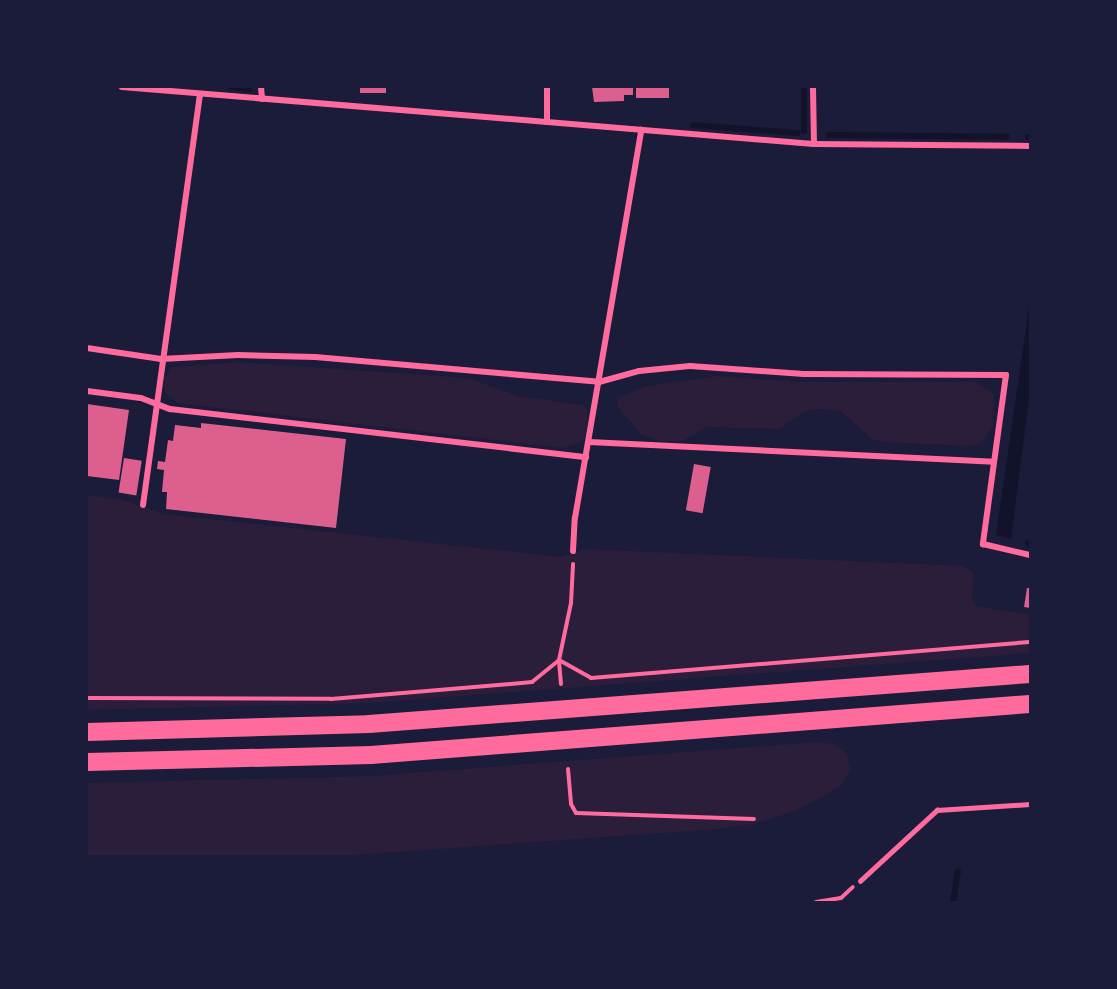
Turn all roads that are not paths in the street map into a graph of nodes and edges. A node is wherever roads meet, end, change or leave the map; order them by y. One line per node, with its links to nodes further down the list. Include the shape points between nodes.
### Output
1 (122, 87): 5 (street)
2 (261, 87): 6 (street)
3 (547, 87): 7 (street)
4 (813, 87): 9 (street)
5 (200, 94): 6 (street); 12 (street)
6 (262, 99): 7 (street)
7 (547, 122): 8 (street)
8 (641, 130): 9 (street); 13 (street)
9 (814, 144): 10 (street)
10 (1030, 146)
11 (87, 348): 12 (street)
12 (161, 359): 13 (street, via 315,357); 15 (street)
13 (599, 382): 16 (street); 18 (street, via 639,371 690,366 804,374 1006,375)
14 (87, 391): 15 (street)
15 (156, 403): 17 (street, via 170,409); 19 (street)
16 (589, 442): 17 (street); 18 (street)
17 (586, 457): 20 (street)
18 (994, 462): 21 (street, via 983,543)
19 (143, 505)
20 (573, 551)
21 (1030, 555)
22 (1030, 674): 24 (highway, via 369,724)
23 (1030, 704): 25 (highway, via 371,755)
24 (87, 732)
25 (87, 762)
26 (1030, 804): 27 (lane, via 937,810)
27 (860, 881)

